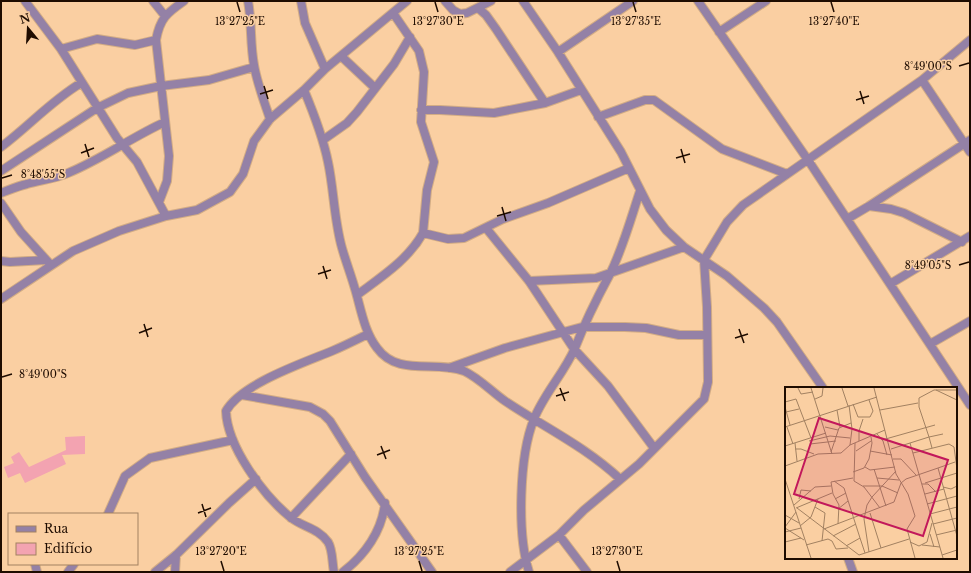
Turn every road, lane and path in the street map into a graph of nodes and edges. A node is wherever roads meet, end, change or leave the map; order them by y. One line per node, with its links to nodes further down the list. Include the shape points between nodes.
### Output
1 (26, 1): 20 (street)
2 (152, 1): 15 (street)
3 (184, 1): 15 (street)
4 (248, 1): 23 (street, via 252,20 251,44)
5 (301, 1): 24 (street, via 305,23)
6 (407, 1): 14 (street)
7 (445, 1): 13 (street, via 460,14)
8 (491, 1): 13 (street)
9 (523, 1): 21 (street)
10 (633, 1): 21 (street)
11 (698, 1): 16 (street)
12 (766, 1): 16 (street)
13 (478, 8): 31 (street, via 496,28)
14 (393, 13): 17 (street); 22 (street)
15 (165, 16): 18 (street, via 159,26)
16 (719, 32): 42 (street)
17 (410, 37): 28 (street, via 394,64); 33 (street, via 419,51 424,72)
18 (156, 40): 20 (street, via 135,45 97,39); 27 (street)
19 (970, 40): 25 (street)
20 (61, 49): 26 (street)
21 (558, 52): 30 (street)
22 (341, 56): 24 (street); 28 (street)
23 (254, 67): 27 (street, via 209,80); 35 (street)
24 (325, 69): 29 (street)
25 (922, 80): 38 (street); 42 (street)
26 (81, 83): 32 (street); 40 (street, via 50,104 21,132)
27 (161, 86): 32 (street, via 128,93); 36 (street)
28 (375, 88): 37 (street, via 347,123)
29 (304, 90): 35 (street); 37 (street)
30 (581, 90): 31 (street); 34 (street)
31 (545, 103): 33 (street, via 494,114)
32 (97, 108): 39 (street); 44 (street)
33 (421, 110): 54 (street, via 423,132 434,162 427,190)
34 (598, 117): 43 (street); 45 (street, via 645,100 654,100 722,148)
35 (270, 119): 51 (street, via 254,141 243,174 230,192 197,210)
36 (165, 122): 39 (street, via 138,134); 48 (street, via 169,170)
37 (323, 140): 64 (street, via 329,162 342,248)
38 (967, 142): 41 (street); 50 (street)
39 (123, 145): 47 (street, via 49,180 26,184); 48 (street, via 137,162)
40 (1, 146)
41 (970, 152)
42 (808, 160): 45 (street); 52 (street)
43 (629, 168): 46 (street); 53 (street)
44 (1, 171)
45 (787, 174): 58 (street, via 743,205 727,222)
46 (640, 191): 57 (street, via 650,210); 61 (street)
47 (1, 193)
48 (159, 202): 51 (street)
49 (1, 203): 60 (street, via 21,232)
50 (869, 206): 52 (street); 56 (street, via 904,213)
51 (166, 216): 60 (street, via 119,231)
52 (847, 219): 63 (street)
53 (486, 228): 54 (street, via 464,238 448,239); 62 (street)
54 (423, 233): 64 (street, via 410,251 388,273)
55 (970, 236): 56 (street)
56 (962, 242): 63 (street)
57 (684, 247): 58 (street); 61 (street)
58 (704, 260): 70 (street); 74 (street, via 764,308)
59 (1, 261): 60 (street)
60 (48, 262): 65 (street)
61 (610, 274): 62 (street, via 596,278); 67 (street)
62 (528, 281): 68 (street)
63 (890, 284): 71 (street)
64 (356, 295): 69 (street)
65 (1, 299)
66 (970, 321): 71 (street)
67 (582, 327): 68 (street); 70 (street, via 646,328 679,335); 72 (street)
68 (564, 332): 72 (street); 73 (street, via 505,348)
69 (368, 334): 73 (street, via 377,349 400,365); 75 (street, via 300,363)
70 (707, 335): 79 (street, via 708,382 704,399)
71 (930, 344): 76 (street)
72 (574, 349): 77 (street); 79 (street, via 608,386)
73 (448, 368): 77 (street, via 464,372)
74 (822, 387)
75 (242, 395): 78 (street, via 226,411); 80 (street, via 310,407 323,414)
76 (970, 405)
77 (534, 420): 82 (street, via 577,444); 89 (street, via 522,475)
78 (233, 440): 81 (street); 84 (street, via 150,458 125,476)
79 (654, 448): 82 (street)
80 (351, 454): 83 (street); 85 (street)
81 (256, 479): 85 (street); 87 (street)
82 (620, 480): 86 (street)
83 (385, 504): 93 (street, via 383,519 377,531 364,551); 94 (street)
84 (108, 513)
85 (291, 518): 92 (street, via 312,528 326,540 330,546)
86 (559, 535): 89 (street); 97 (street)
87 (176, 555): 90 (street); 91 (street)
88 (848, 559): 98 (street)
89 (525, 560): 95 (street); 96 (street)
90 (155, 572)
91 (175, 572)
92 (334, 572)
93 (343, 572)
94 (432, 572)
95 (510, 572)
96 (529, 572)
97 (587, 572)
98 (853, 572)

